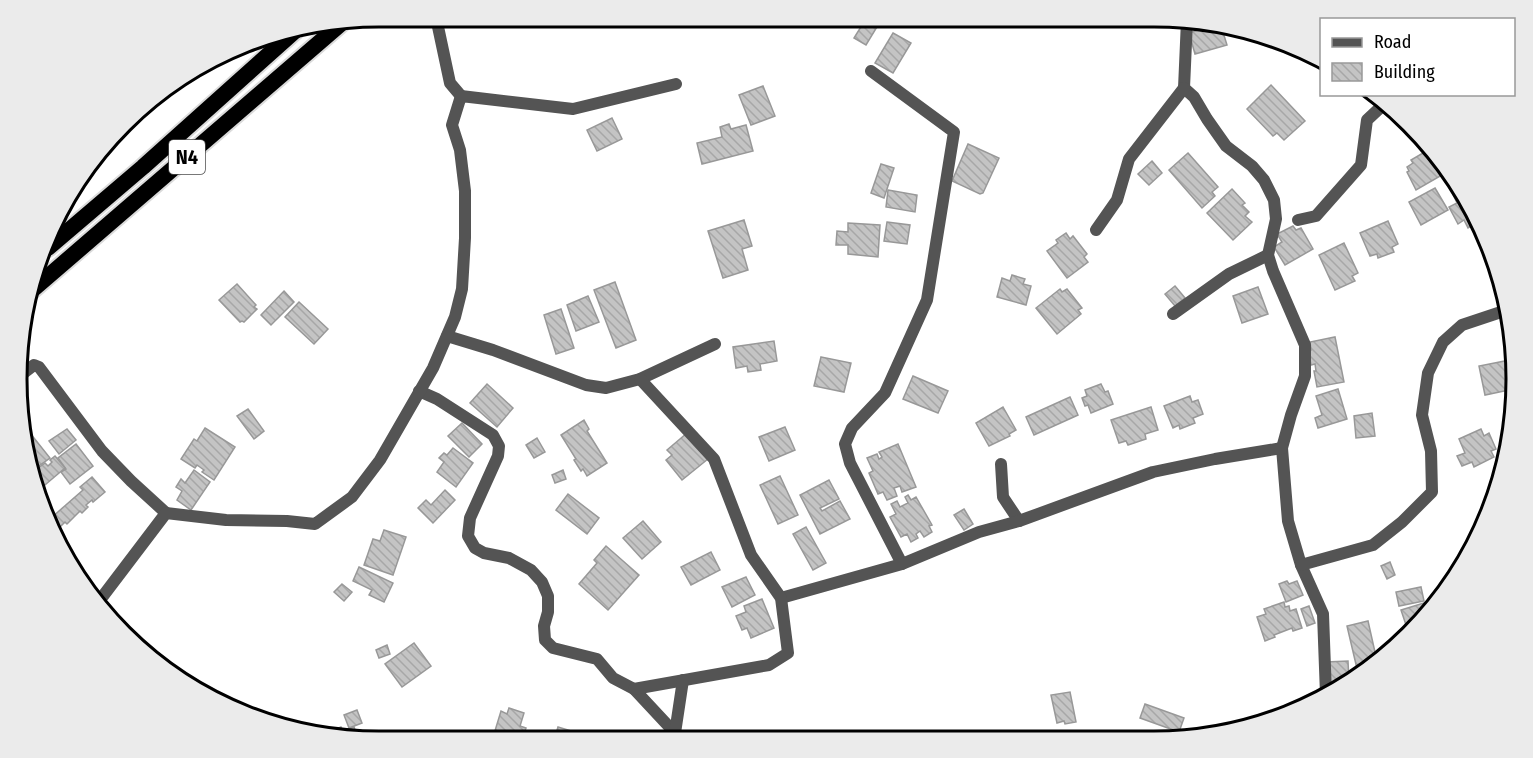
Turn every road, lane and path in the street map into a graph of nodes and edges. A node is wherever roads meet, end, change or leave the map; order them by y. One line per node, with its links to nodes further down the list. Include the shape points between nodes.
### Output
1 (438, 27): 8 (street, via 450,82)
2 (1187, 29): 7 (street)
3 (334, 30): 14 (highway, N4)
4 (284, 40): 12 (highway, N4)
5 (871, 71): 26 (street, via 954,132 927,300 885,393 852,428 845,444 850,463)
6 (676, 84): 8 (street, via 573,109)
7 (1184, 88): 11 (street, via 1129,159 1117,200); 13 (street, via 1226,146 1264,180 1274,200 1276,219)
8 (460, 96): 17 (street, via 452,125 460,150 465,191 465,238 462,289)
9 (1379, 109): 10 (street, via 1368,120 1361,165 1317,216)
10 (1298, 220)
11 (1096, 230)
12 (55, 242)
13 (1268, 255): 16 (street, via 1229,274); 22 (street, via 1305,345 1305,376)
14 (41, 283)
15 (1499, 313): 27 (street, via 1462,325 1443,342 1428,373 1422,415 1431,451 1432,492 1373,544)
16 (1173, 314)
17 (447, 336): 20 (street, via 586,385 606,388); 21 (street)
18 (715, 344): 20 (street)
19 (27, 370): 24 (street, via 39,366 102,451)
20 (640, 379): 29 (street, via 714,459 751,555)
21 (419, 391): 24 (street, via 380,460 352,497 315,524); 32 (street, via 493,435 499,446 470,518 468,536 475,548 509,558 543,582 548,596 545,640 553,648 597,658 613,678)
22 (1282, 448): 25 (street, via 1153,472); 27 (street, via 1288,520)
23 (1001, 464): 25 (street, via 1003,497)
24 (166, 513): 28 (street)
25 (1019, 521): 26 (street, via 979,532)
26 (902, 564): 29 (street)
27 (1301, 565): 31 (street, via 1323,614)
28 (103, 596)
29 (781, 598): 30 (street, via 788,653 769,665)
30 (683, 680): 32 (street); 34 (street)
31 (1326, 686)
32 (634, 689): 33 (street)
33 (670, 731)
34 (675, 731)

